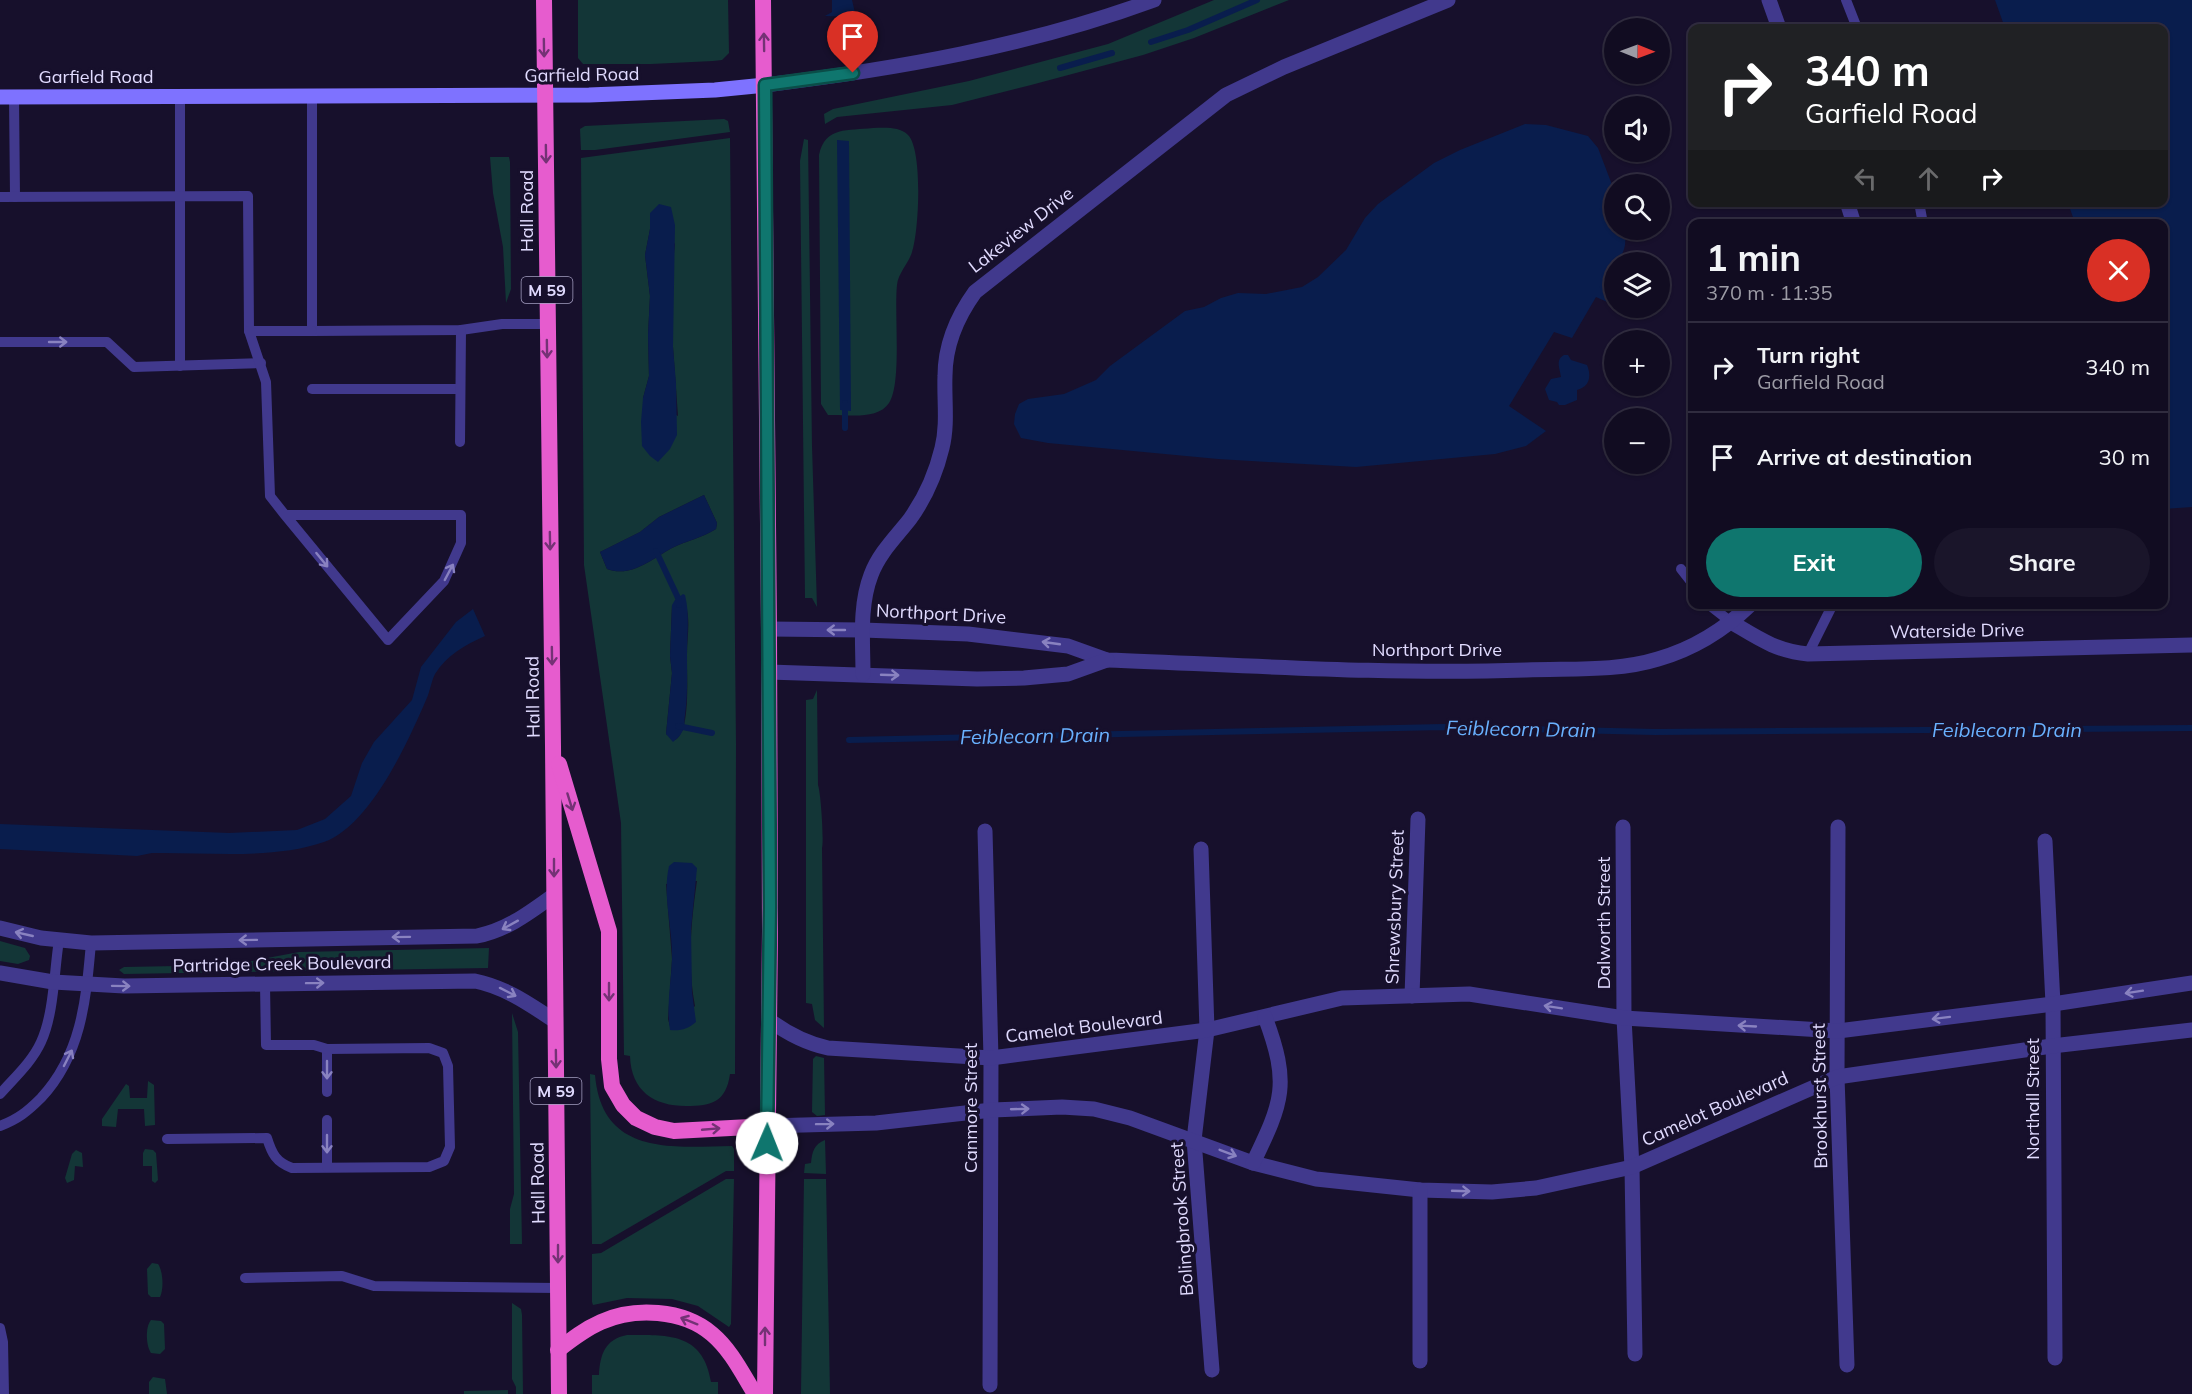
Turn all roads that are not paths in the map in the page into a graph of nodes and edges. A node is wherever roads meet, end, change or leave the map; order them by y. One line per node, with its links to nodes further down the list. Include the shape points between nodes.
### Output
1 (544, 0): 11 (highway, Hall Road / M 59, one-way to 11)
2 (763, 0): 9 (highway, one-way to 2)
3 (1154, 0): 9 (street, Garfield Road, via 945,57)
4 (1448, 0): 35 (street, Lakeview Drive, via 1284,67 1226,96 975,292 952,330 947,353 942,449 917,507 871,574)
5 (1769, 0): 7 (street)
6 (1845, 0): 8 (lane)
7 (1778, 24)
8 (1855, 24)
9 (765, 85): 11 (main road, Garfield Road); 34 (highway)
10 (312, 95): 11 (main road, Garfield Road); 13 (main road, Garfield Road); 20 (lane)
11 (545, 95): 17 (highway, Hall Road / M 59, one-way to 17)
12 (7, 97): 13 (main road, Garfield Road); 16 (lane)
13 (180, 97): 14 (lane)
14 (180, 196): 16 (lane); 19 (lane, via 248,196); 23 (lane)
15 (0, 197): 16 (lane)
16 (15, 197)
17 (547, 324): 18 (lane, via 502,324); 41 (highway, Hall Road / M 59, one-way to 41)
18 (461, 330): 20 (lane); 25 (lane)
19 (249, 331): 20 (lane); 22 (lane)
20 (312, 331)
21 (0, 342): 23 (lane, one-way to 23, via 107,342 134,367)
22 (261, 363): 23 (lane); 27 (lane, via 266,382 270,496)
23 (180, 366)
24 (312, 389): 25 (lane)
25 (460, 389): 26 (lane)
26 (460, 442)
27 (285, 515): 27 (lane, one-way to 27, via 388,640 444,580 461,543 461,515)
28 (1681, 569): 29 (lane)
29 (1688, 578)
30 (1714, 609): 33 (lane)
31 (1745, 609): 33 (street, Northport Drive)
32 (1830, 609): 37 (lane)
33 (1731, 622): 37 (street, Waterside Drive, via 1769,645); 38 (street, Northport Drive, via 1677,652 1656,660 1617,666 1411,671)
34 (769, 629): 35 (street, Northport Drive, one-way to 34); 39 (highway)
35 (863, 630): 38 (street, Northport Drive, one-way to 35, via 1068,646 1012,638); 40 (street, Lakeview Drive)
36 (2192, 645): 37 (street, Waterside Drive)
37 (1808, 654)
38 (1107, 660): 40 (street, Northport Drive, one-way to 38, via 1024,678 1068,674)
39 (769, 672): 40 (street, Northport Drive); 61 (highway)
40 (863, 674)
41 (554, 746): 48 (highway, Hall Road / M 59, one-way to 48); 75 (highway, one-way to 75, via 609,931 612,1086 636,1118 655,1127 674,1131)
42 (1418, 819): 57 (street, Shrewsbury Street)
43 (1623, 827): 60 (street, Dalworth Street)
44 (1838, 827): 65 (street, Brookhurst Street)
45 (985, 831): 68 (street, Canmore Street)
46 (2045, 841): 58 (street, Northall Street)
47 (1201, 849): 63 (street, Bolingbrook Street)
48 (554, 895): 51 (street, Partridge Creek Boulevard, one-way to 51, via 510,926 477,936); 62 (highway, Hall Road / M 59)
49 (0, 928): 50 (street, Partridge Creek Boulevard, one-way to 49)
50 (58, 940): 51 (street, Partridge Creek Boulevard); 53 (lane)
51 (91, 943): 56 (lane)
52 (0, 973): 53 (street, Partridge Creek Boulevard)
53 (53, 982): 56 (street, Partridge Creek Boulevard); 71 (lane, via 40,1044)
54 (2192, 983): 58 (street, Camelot Boulevard, one-way to 58)
55 (265, 984): 56 (street, Partridge Creek Boulevard, one-way to 55); 62 (street, Partridge Creek Boulevard, one-way to 62, via 475,981 512,993); 67 (lane, via 266,1045 314,1045)
56 (87, 985): 74 (lane, one-way to 56, via 18,1120 61,1072 79,1030)
57 (1412, 996): 59 (street, Camelot Boulevard, via 1342,998); 60 (street, Camelot Boulevard, one-way to 57, via 1469,994)
58 (2053, 1004): 65 (street, Camelot Boulevard, one-way to 65); 66 (street, Northall Street)
59 (1265, 1017): 63 (street, Camelot Boulevard); 78 (street, via 1276,1047 1280,1096)
60 (1624, 1018): 65 (street, Camelot Boulevard, one-way to 60); 80 (street)
61 (769, 1020): 68 (street, Camelot Boulevard, via 790,1035 828,1047); 75 (highway)
62 (555, 1021): 83 (highway, Hall Road / M 59, one-way to 83)
63 (1207, 1030): 68 (street, Camelot Boulevard); 77 (street, Bolingbrook Street)
64 (2192, 1030): 66 (street, Camelot Boulevard)
65 (1838, 1031): 69 (street, Brookhurst Street)
66 (2052, 1046): 69 (street, Camelot Boulevard); 88 (street, Northall Street)
67 (327, 1049): 70 (lane, one-way to 70); 79 (lane, via 429,1048 443,1053 448,1066 450,1147 444,1161 429,1167)
68 (991, 1058): 72 (street, Canmore Street)
69 (1837, 1077): 80 (street, Camelot Boulevard); 90 (street, Brookhurst Street)
70 (327, 1092)
71 (0, 1094)
72 (992, 1110): 75 (street, Camelot Boulevard, one-way to 72, via 876,1123); 77 (street, Camelot Boulevard, one-way to 77, via 1094,1109); 92 (street, Canmore Street)
73 (327, 1120): 79 (lane, one-way to 79)
74 (0, 1126)
75 (767, 1126): 96 (highway, one-way to 75)
76 (166, 1139): 79 (lane, via 267,1138 280,1164 292,1168)
77 (1194, 1140): 78 (street, Camelot Boulevard, one-way to 78); 91 (street, Bolingbrook Street)
78 (1253, 1163): 81 (street, Camelot Boulevard, via 1316,1179)
79 (327, 1167)
80 (1632, 1167): 81 (street, Camelot Boulevard, one-way to 80, via 1492,1192 1536,1188); 87 (street)
81 (1420, 1190): 89 (street)
82 (245, 1278): 83 (lane, via 342,1276 374,1286)
83 (558, 1288): 85 (highway, Hall Road / M 59)
84 (0, 1328): 86 (lane)
85 (558, 1350): 94 (highway, Hall Road / M 59); 95 (highway, one-way to 85, via 735,1360 711,1333 672,1315 645,1313 602,1321)
86 (2, 1354): 93 (lane)
87 (1635, 1354)
88 (2055, 1358)
89 (1420, 1361)
90 (1846, 1365)
91 (1212, 1370)
92 (990, 1385)
93 (4, 1394)
94 (559, 1394)
95 (755, 1394)
96 (765, 1394)

